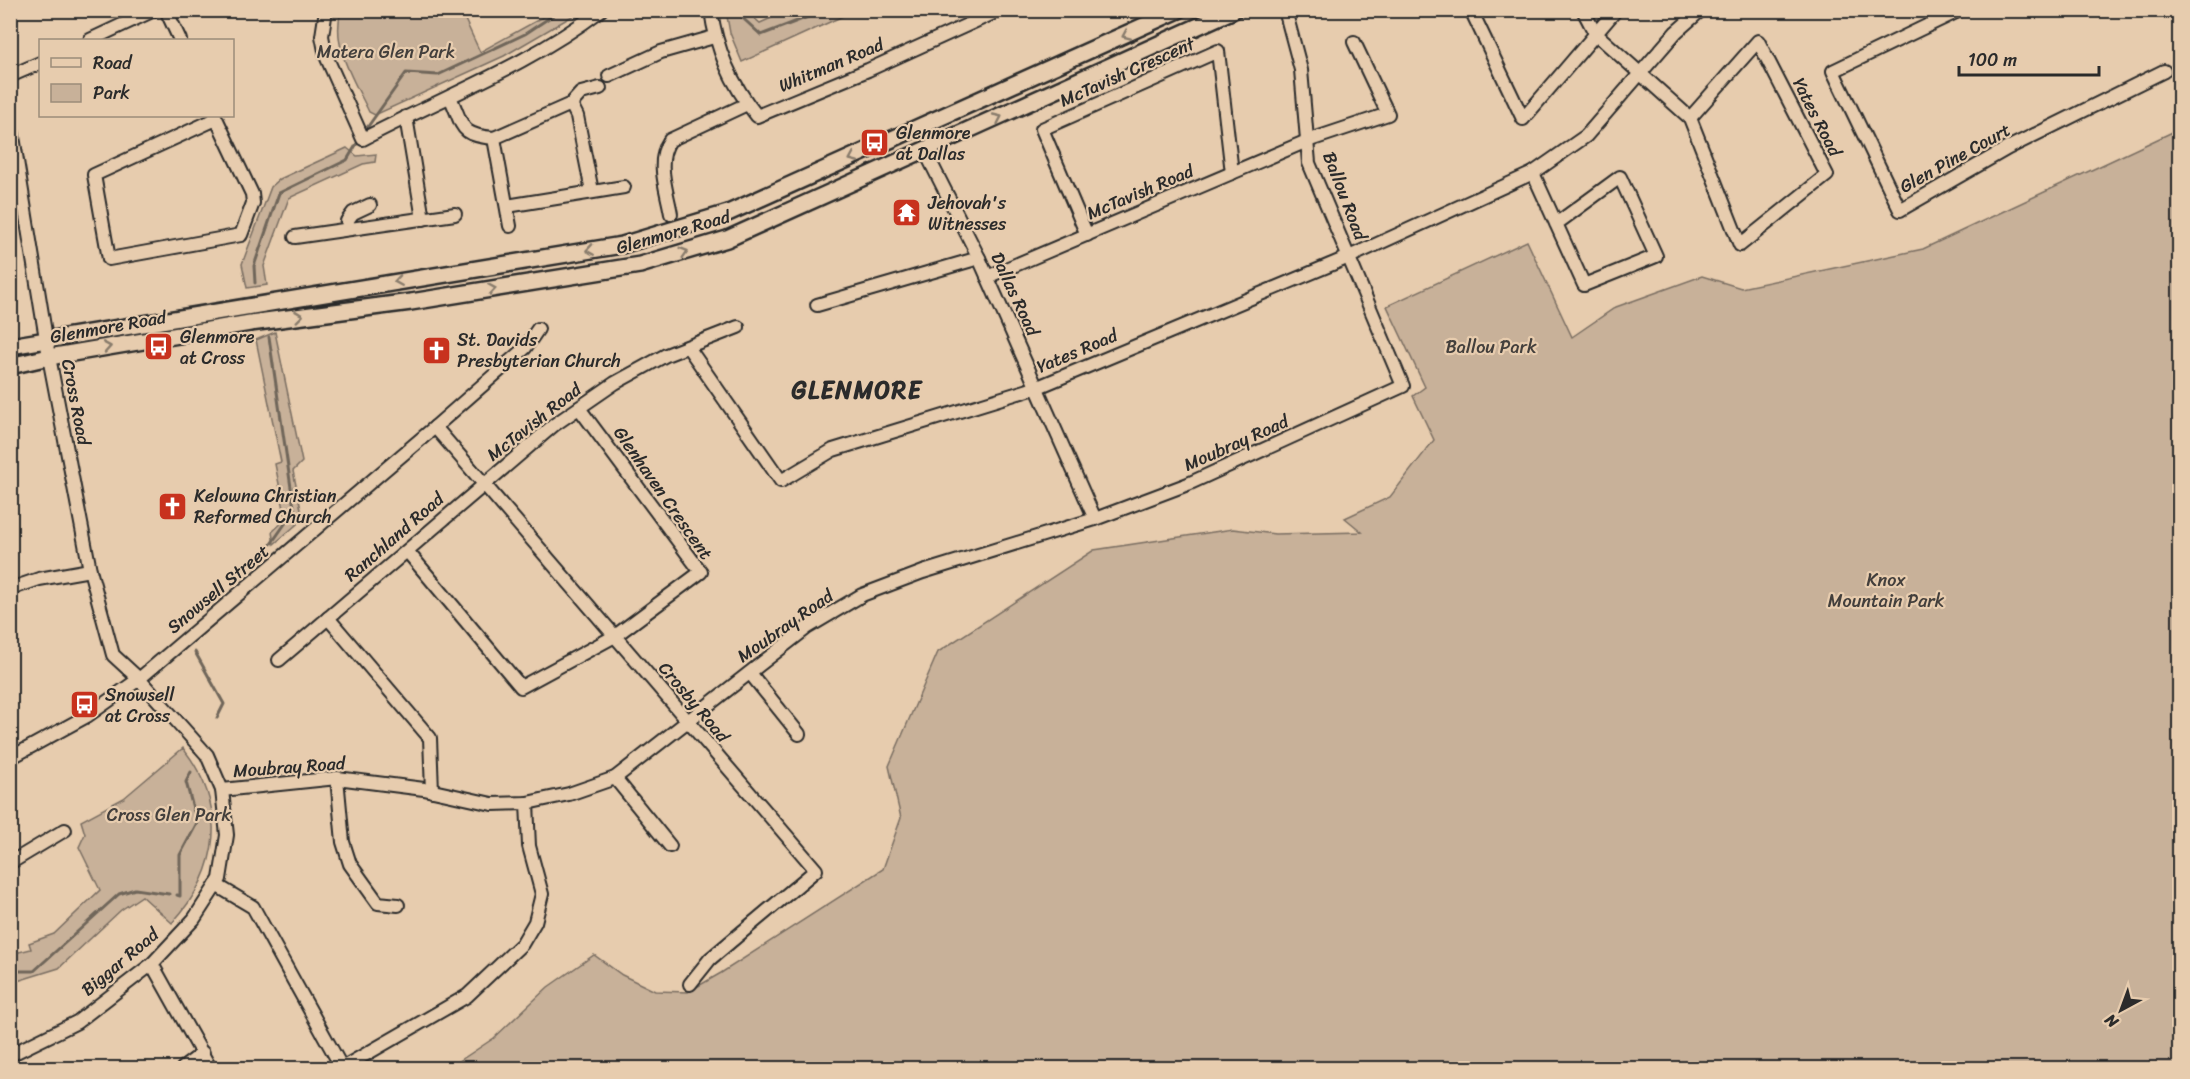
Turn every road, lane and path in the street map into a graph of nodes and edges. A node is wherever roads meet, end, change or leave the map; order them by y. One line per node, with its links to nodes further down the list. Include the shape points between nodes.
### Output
1 (154, 10): 17 (street)
2 (166, 10): 18 (street)
3 (326, 10): 30 (street, via 322,36 326,56 363,139)
4 (601, 10): 26 (street, via 564,38)
5 (711, 10): 16 (street)
6 (1000, 10): 28 (street, Whitman Road, via 757,116)
7 (1179, 10): 58 (main road, Glenmore Road, one-way to 58, via 728,213 622,245)
8 (1234, 10): 35 (main road, Glenmore Road, one-way to 8)
9 (1285, 10): 34 (street, Ballou Road, via 1301,70)
10 (1471, 10): 15 (street, via 1523,119)
11 (1583, 10): 15 (street)
12 (1616, 10): 15 (street)
13 (1701, 10): 22 (street, Yates Road)
14 (1960, 10): 21 (street, Glen Pine Court, via 1833,71 1900,210 2008,148)
15 (1595, 33): 22 (street)
16 (714, 37): 24 (street, via 661,52); 28 (street)
17 (92, 39)
18 (180, 39)
19 (1354, 42): 34 (street, McTavish Road, via 1388,114)
20 (39, 63): 23 (street)
21 (2164, 72)
22 (1640, 74): 31 (street, Yates Road); 37 (street, Yates Road, via 1586,136)
23 (10, 76)
24 (609, 76)
25 (600, 88): 27 (street, via 581,93)
26 (450, 97): 30 (street); 33 (street, via 464,129 472,136)
27 (571, 104): 33 (street); 39 (street, via 577,116)
28 (747, 104): 43 (street, via 670,140 663,149)
29 (216, 117): 29 (street, via 252,194 253,203 241,235 109,258 94,176)
30 (406, 117): 44 (street)
31 (1690, 118): 31 (street, Yates Road, via 1740,245 1827,175 1758,41)
32 (11, 125): 58 (street, Cross Road)
33 (494, 138): 41 (street)
34 (1307, 141): 36 (street, McTavish Road); 50 (street, Ballou Road, via 1309,163)
35 (925, 151): 51 (street, Dallas Road); 61 (main road, Glenmore Road, one-way to 35, via 640,265 727,239)
36 (1232, 173): 48 (street, McTavish Road); 48 (street, McTavish Crescent, via 1218,51 1042,129)
37 (1533, 173): 45 (street); 50 (street, Yates Road)
38 (624, 187): 39 (street)
39 (592, 191): 41 (street)
40 (370, 205): 47 (street, via 353,213 348,220)
41 (507, 207): 46 (street)
42 (455, 214): 44 (street)
43 (671, 214)
44 (423, 219): 47 (street)
45 (1556, 224): 45 (street, via 1584,285 1656,256 1620,177)
46 (510, 226)
47 (350, 229): 49 (street)
48 (1087, 234): 54 (street, McTavish Road)
49 (295, 237)
50 (1348, 256): 63 (street, Ballou Road); 64 (street, Yates Road)
51 (979, 258): 54 (street, Dallas Road); 55 (street)
52 (10, 260): 53 (street)
53 (10, 267)
54 (987, 277): 64 (street, Dallas Road)
55 (817, 305)
56 (738, 327): 60 (street, McTavish Road)
57 (538, 329): 66 (street, Snowsell Street, via 525,348)
58 (46, 339): 59 (main road, Glenmore Road); 61 (street, Cross Road)
59 (10, 346)
60 (688, 347): 64 (street, Yates Road, via 781,481 834,450); 65 (street, McTavish Road, via 615,383)
61 (49, 357): 62 (main road, Glenmore Road); 70 (street, Cross Road)
62 (10, 366)
63 (1403, 386): 68 (street, Moubray Road, via 1188,484)
64 (1038, 387): 68 (street, Dallas Road)
65 (579, 408): 67 (street, McTavish Road); 73 (street, Glenhaven Crescent, via 701,572)
66 (435, 427): 67 (street, Crosby Road); 76 (street, Snowsell Street)
67 (484, 485): 69 (street, Ranchland Road); 73 (street, Crosby Road)
68 (1095, 519): 75 (street, Moubray Road, via 862,595 808,627)
69 (407, 550): 72 (street, Ranchland Road); 73 (street, via 521,687)
70 (90, 570): 71 (street, via 39,579); 76 (street, Cross Road, via 113,655)
71 (10, 589)
72 (328, 618): 74 (street, Ranchland Road); 83 (street, via 430,738)
73 (615, 636): 77 (street, Crosby Road)
74 (279, 660)
75 (750, 673): 77 (street, Moubray Road); 78 (street)
76 (139, 679): 79 (street, Snowsell Street, via 87,716); 82 (street, Biggar Road, via 207,755)
77 (687, 722): 81 (street, Moubray Road); 91 (street, Crosby Road, via 816,870 710,959)
78 (799, 734)
79 (10, 758)
80 (337, 778): 82 (street, Moubray Road); 83 (street, Moubray Road); 89 (street, via 343,842 350,864 378,903)
81 (615, 778): 84 (street, Moubray Road); 86 (street)
82 (222, 790): 88 (street, Biggar Road, via 227,835)
83 (432, 791): 84 (street, Moubray Road, via 492,804)
84 (527, 803): 88 (street, via 529,846 542,894 522,944 467,996 342,1068 253,907)
85 (65, 830): 87 (street)
86 (670, 846)
87 (10, 863)
88 (216, 885): 90 (street, Biggar Road, via 194,919)
89 (398, 905)
90 (152, 964): 92 (street); 93 (street, Biggar Road, via 76,1022)
91 (690, 984)
92 (202, 1053): 94 (street); 95 (street)
93 (10, 1055)
94 (183, 1068)
95 (210, 1068)

